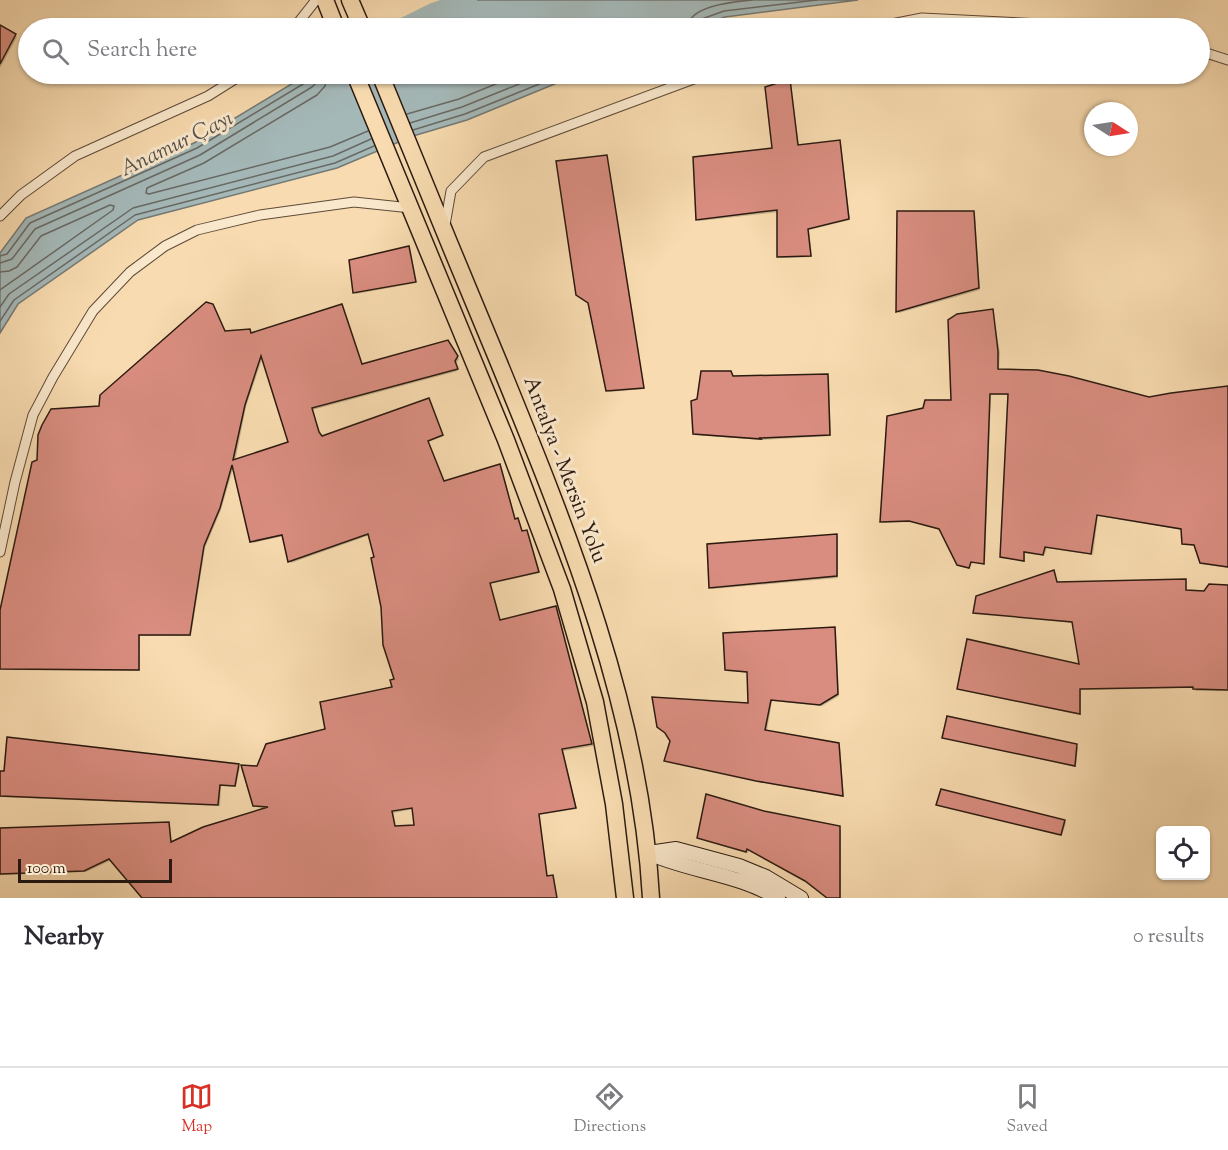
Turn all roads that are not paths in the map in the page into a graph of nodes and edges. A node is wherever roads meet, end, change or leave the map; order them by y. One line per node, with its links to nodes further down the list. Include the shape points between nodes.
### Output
1 (350, 0): 5 (highway)
2 (322, 2): 3 (street); 4 (highway)
3 (305, 18)
4 (331, 18)
5 (358, 18)
6 (1210, 54): 7 (street)
7 (1228, 60)
8 (227, 84): 13 (street, via 75,156 21,195)
9 (359, 84): 12 (highway, Antalya - Mersin Yolu)
10 (384, 84): 14 (highway, Antalya - Mersin Yolu)
11 (680, 84): 14 (street, via 484,157 451,191)
12 (409, 203): 15 (street, via 354,202 260,215 197,230 165,246 130,272 93,311 33,415); 17 (highway, Antalya - Mersin Yolu, via 562,589 595,702)
13 (0, 216)
14 (444, 230): 16 (highway, Antalya - Mersin Yolu, via 528,434 584,584 619,699)
15 (0, 552)
16 (649, 853): 17 (highway); 19 (highway, Antalya - Mersin Yolu); 20 (street, via 672,863 735,878); 21 (street, via 676,849 739,866)
17 (622, 857): 18 (highway, Antalya - Mersin Yolu)
18 (625, 898)
19 (651, 898)
20 (778, 898)
21 (801, 898)

